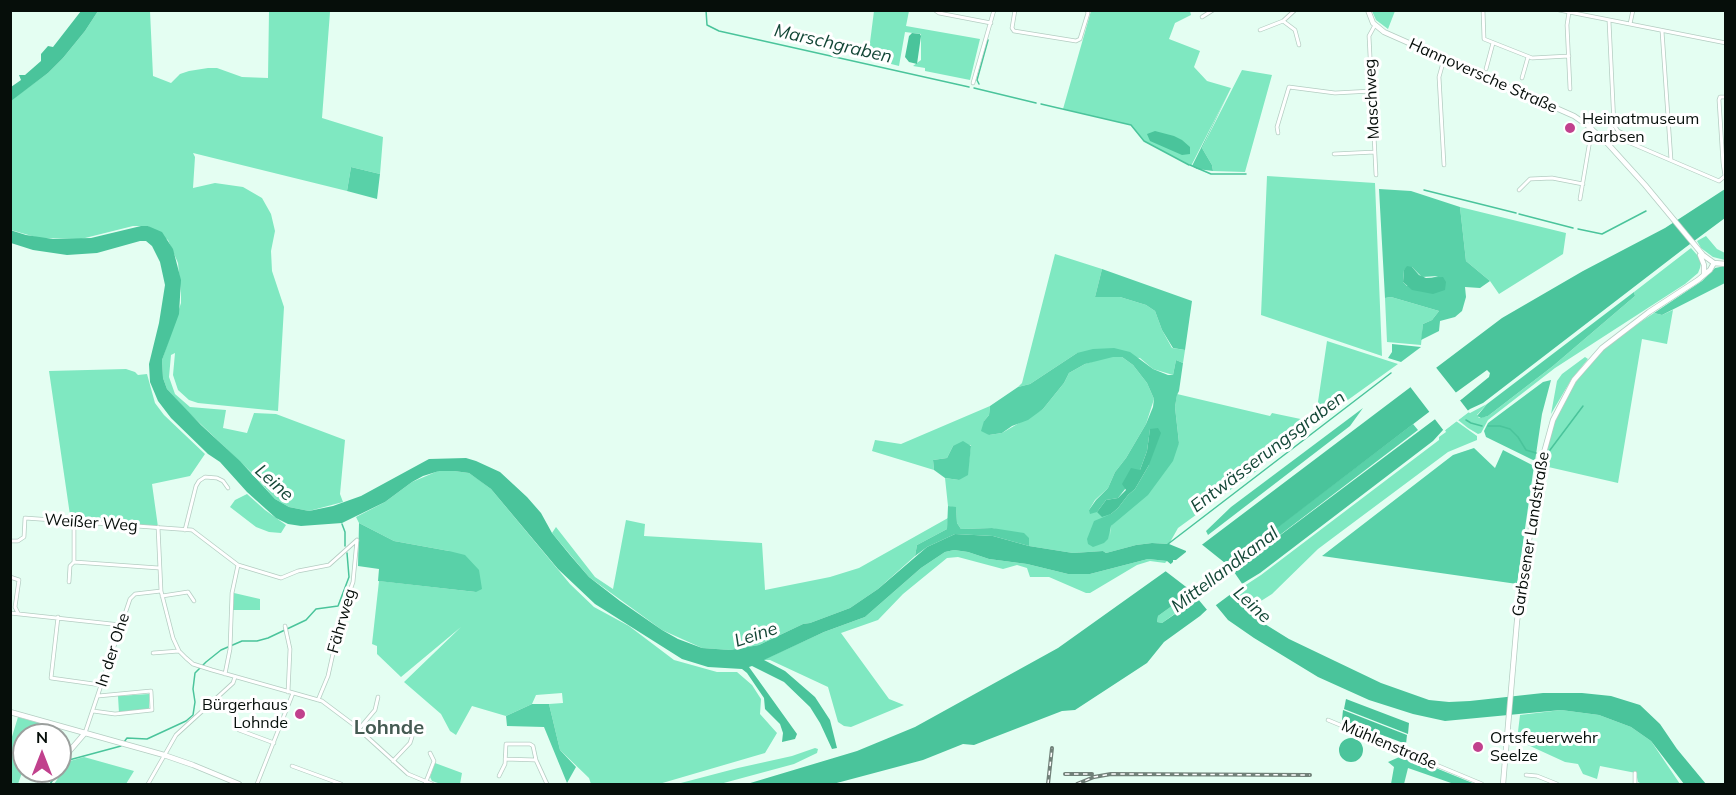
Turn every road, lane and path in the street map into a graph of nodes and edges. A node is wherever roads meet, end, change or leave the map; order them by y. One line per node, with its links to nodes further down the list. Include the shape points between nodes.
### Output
1 (994, 10): 15 (street)
2 (1015, 10): 11 (street, via 1014,31 1076,41)
3 (1213, 10): 12 (street)
4 (1295, 10): 13 (street)
5 (1368, 10): 17 (main road)
6 (1483, 10): 20 (street, via 1484,39)
7 (1559, 10): 10 (street)
8 (1634, 10): 16 (street)
9 (936, 11): 15 (street)
10 (1569, 12): 14 (street); 23 (street)
11 (1087, 13)
12 (1202, 16)
13 (1283, 21): 18 (street); 22 (street, via 1295,30)
14 (1609, 21): 16 (street); 35 (street, via 1614,125 1617,131 1633,138)
15 (991, 23): 28 (street)
16 (1630, 24): 19 (street)
17 (1375, 25): 25 (main road, Hannoversche Straße); 30 (street, Maschweg, via 1369,34)
18 (1260, 30)
19 (1662, 31): 21 (street); 38 (street)
20 (1493, 43): 24 (street); 26 (street)
21 (1725, 43)
22 (1299, 45)
23 (1569, 56): 24 (street); 29 (street)
24 (1528, 57): 27 (street)
25 (1443, 59): 32 (main road, Hannoversche Straße, via 1574,116); 40 (street, via 1439,77)
26 (1486, 69)
27 (1521, 78)
28 (973, 83)
29 (1570, 89)
30 (1372, 91): 33 (street, via 1335,93 1289,87); 36 (street, Maschweg)
31 (1725, 96): 39 (street, via 1719,100)
32 (1592, 128): 34 (main road, Hannoversche Straße); 42 (street)
33 (1278, 133)
34 (1602, 138): 35 (street, via 1611,135); 45 (main road, Hannoversche Straße)
35 (1634, 144): 38 (street)
36 (1375, 152): 37 (street); 41 (street, Maschweg)
37 (1334, 154)
38 (1671, 160): 39 (street, via 1719,181 1725,176)
39 (1724, 162)
40 (1444, 165)
41 (1376, 175)
42 (1583, 184): 43 (street, via 1552,178 1530,179); 44 (street)
43 (1520, 190)
44 (1580, 200)
45 (1700, 252): 46 (main road, Hannoversche Straße); 48 (main road)
46 (1712, 262): 47 (main road); 48 (main road)
47 (1725, 264)
48 (1704, 274): 104 (main road, Garbsener Landstraße, via 1602,348 1566,391 1552,420 1540,467 1517,621)
49 (228, 488): 52 (street, via 217,478 199,481)
50 (74, 522): 51 (street, Weißer Weg); 53 (street, Weißer Weg, via 25,518 24,537); 54 (street)
51 (158, 527): 52 (street, Weißer Weg); 56 (street)
52 (185, 530): 55 (street, via 192,530)
53 (10, 541)
54 (74, 562): 56 (street); 58 (street)
55 (237, 565): 70 (street); 77 (street, Fährweg, via 281,578 329,565 357,540 353,582)
56 (159, 568): 59 (street)
57 (10, 577): 62 (street, via 19,583)
58 (69, 582)
59 (161, 591): 60 (street); 66 (street, In der Ohe, via 132,596)
60 (162, 596): 61 (street, via 188,592); 68 (street)
61 (194, 601)
62 (15, 607): 63 (street); 64 (street)
63 (11, 612): 64 (street)
64 (19, 614): 65 (street)
65 (58, 617): 66 (street); 72 (street, via 51,678)
66 (121, 625): 72 (street, In der Ohe)
67 (286, 628): 73 (street, via 290,649)
68 (179, 651): 69 (street); 70 (street, via 199,666)
69 (153, 653)
70 (225, 674): 71 (street)
71 (235, 677): 73 (street); 88 (street, via 176,735)
72 (101, 685): 75 (street, In der Ohe)
73 (288, 692): 74 (street)
74 (293, 693): 77 (street); 85 (street)
75 (98, 696): 78 (street, In der Ohe); 78 (street, via 151,691 152,710 115,714)
76 (378, 697): 81 (street, via 375,710)
77 (318, 700): 81 (street)
78 (93, 711): 83 (street, In der Ohe)
79 (10, 712): 83 (main road)
80 (1328, 720): 103 (street, Mühlenstraße)
81 (359, 729): 91 (street)
82 (239, 730): 85 (street)
83 (85, 733): 86 (main road); 88 (main road)
84 (412, 737): 91 (street)
85 (274, 743): 99 (street)
86 (72, 748)
87 (430, 753): 96 (street, via 434,761)
88 (164, 755): 97 (street); 98 (main road)
89 (505, 759): 90 (street); 90 (street, via 506,744 530,744); 95 (street)
90 (536, 760): 102 (street)
91 (393, 761): 96 (street)
92 (292, 766): 100 (street)
93 (1635, 773): 106 (street)
94 (1526, 775): 105 (street)
95 (499, 776)
96 (425, 783): 101 (street)
97 (148, 784)
98 (239, 784)
99 (257, 784)
100 (340, 784)
101 (432, 784)
102 (545, 784)
103 (1482, 784)
104 (1503, 784)
105 (1557, 784)
106 (1635, 784)

